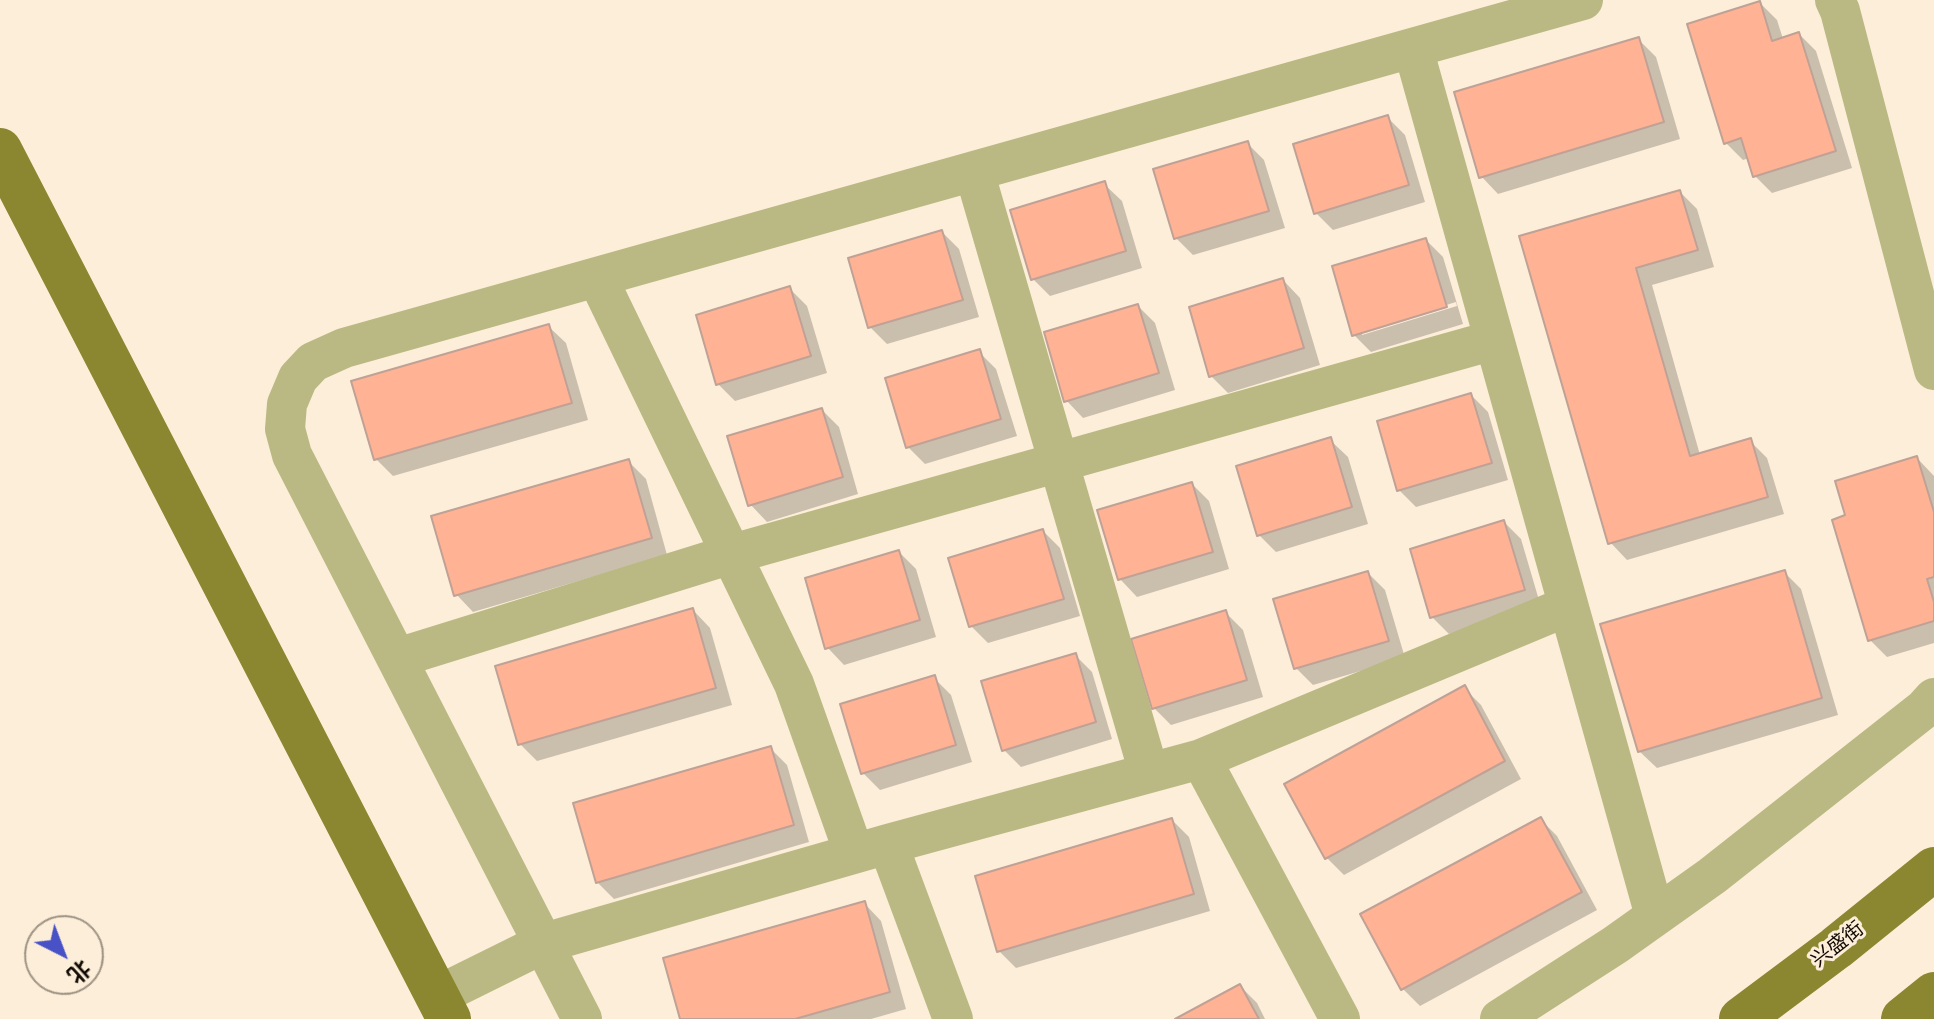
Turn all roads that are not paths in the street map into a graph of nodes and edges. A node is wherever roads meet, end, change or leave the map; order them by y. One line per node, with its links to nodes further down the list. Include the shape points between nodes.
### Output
1 (1583, 0): 3 (lane)
2 (1835, 0): 6 (lane)
3 (1413, 48): 5 (lane); 9 (lane)
4 (0, 150): 23 (main road)
5 (974, 171): 7 (lane); 11 (lane)
6 (1920, 253): 8 (lane)
7 (597, 277): 12 (lane); 14 (lane, via 344,348 313,362 298,378 287,404 285,429 292,455)
8 (1929, 329): 10 (lane)
9 (1494, 340): 11 (lane); 13 (lane)
10 (1934, 370)
11 (1058, 463): 12 (lane); 17 (lane)
12 (732, 554): 14 (lane); 18 (lane)
13 (1568, 606): 16 (lane); 20 (lane)
14 (397, 658): 21 (lane)
15 (1934, 698): 20 (lane)
16 (1201, 759): 17 (lane); 26 (lane)
17 (1149, 773): 18 (lane)
18 (871, 849): 21 (lane); 25 (lane)
19 (1934, 869): 28 (main road, 兴盛街)
20 (1655, 916): 27 (lane)
21 (544, 943): 23 (lane); 24 (lane)
22 (1934, 994): 29 (main road)
23 (443, 1008)
24 (582, 1019)
25 (953, 1019)
26 (1340, 1019)
27 (1500, 1019)
28 (1741, 1019)
29 (1903, 1019)

